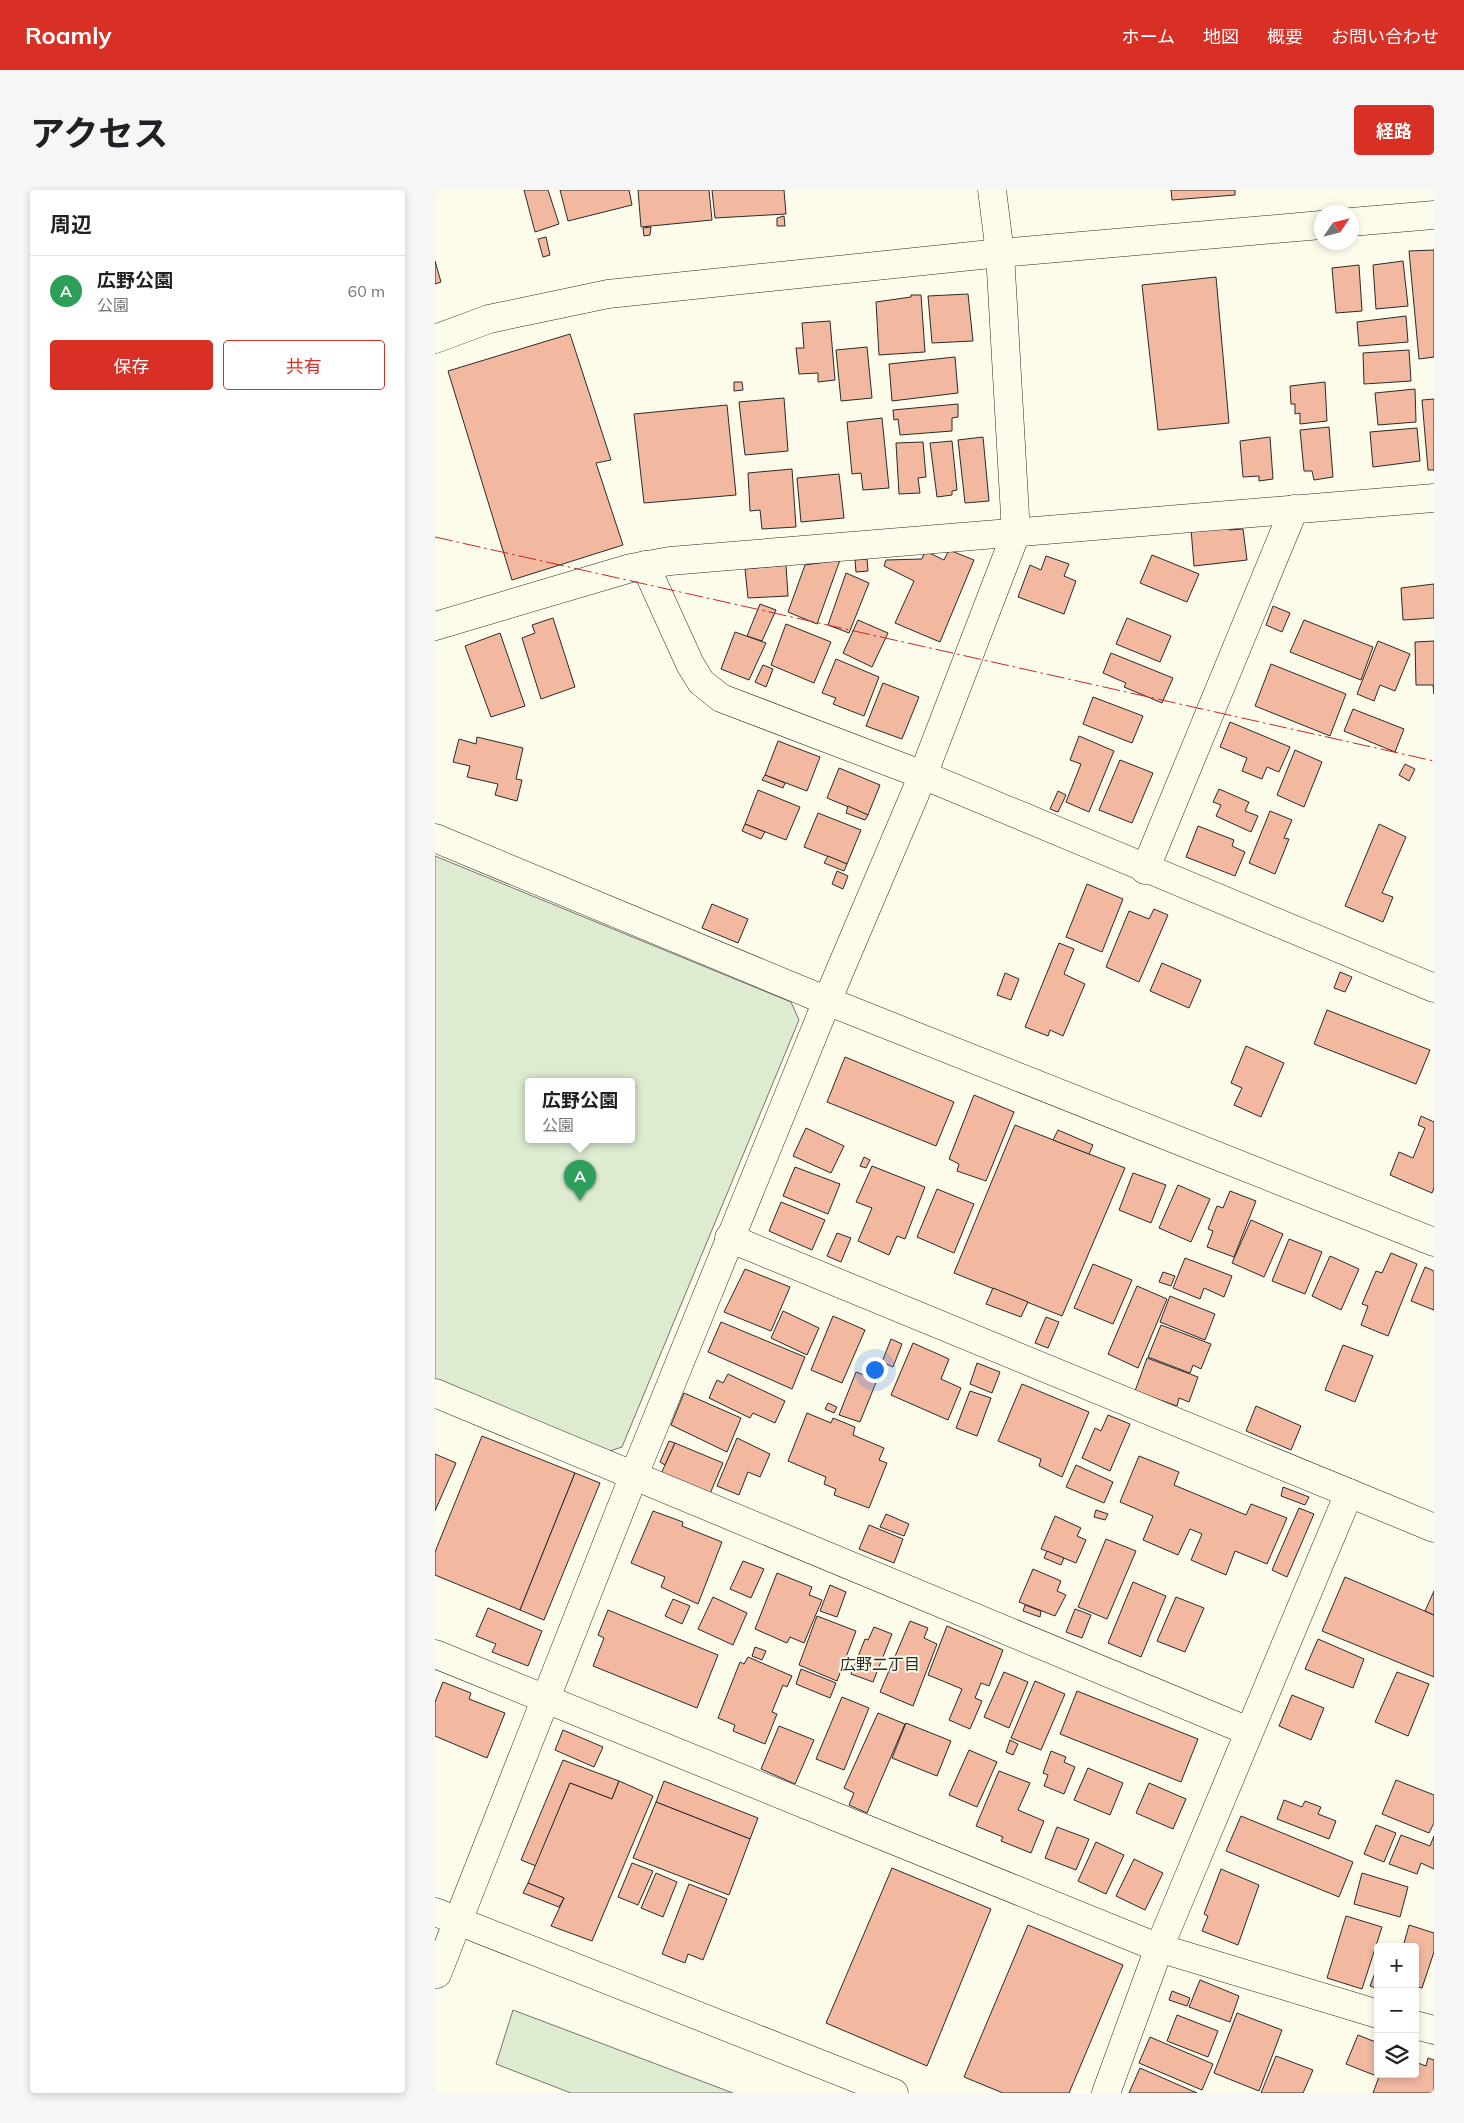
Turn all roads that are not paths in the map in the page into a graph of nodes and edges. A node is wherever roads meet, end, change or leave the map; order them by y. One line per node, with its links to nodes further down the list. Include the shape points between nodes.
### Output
1 (992, 190): 5 (street)
2 (1434, 215): 3 (street)
3 (1359, 221)
4 (1314, 226): 5 (street)
5 (1000, 253): 6 (street, via 608,294 489,319); 9 (street)
6 (435, 339)
7 (1434, 498): 8 (street)
8 (1294, 509): 9 (street); 14 (street)
9 (1017, 533): 10 (street); 12 (street)
10 (645, 565): 11 (street); 12 (street, via 690,664 701,682 721,698)
11 (435, 626)
12 (923, 775): 14 (street); 16 (street)
13 (435, 838): 16 (street)
14 (1145, 870): 15 (street)
15 (1434, 988)
16 (827, 1001): 17 (street); 18 (street)
17 (729, 1238): 20 (street); 21 (street)
18 (1434, 1242)
19 (435, 1393): 20 (street)
20 (634, 1475): 24 (street); 25 (street)
21 (1349, 1493): 22 (street); 25 (street)
22 (1434, 1528)
23 (435, 1654): 24 (street)
24 (546, 1700): 26 (street); 27 (street)
25 (1248, 1731): 27 (street)
26 (445, 1917): 28 (street); 32 (street)
27 (1159, 1948): 29 (street); 33 (street)
28 (437, 1974)
29 (1374, 2013)
30 (1419, 2026): 31 (street)
31 (1434, 2030)
32 (894, 2093)
33 (1106, 2093)

